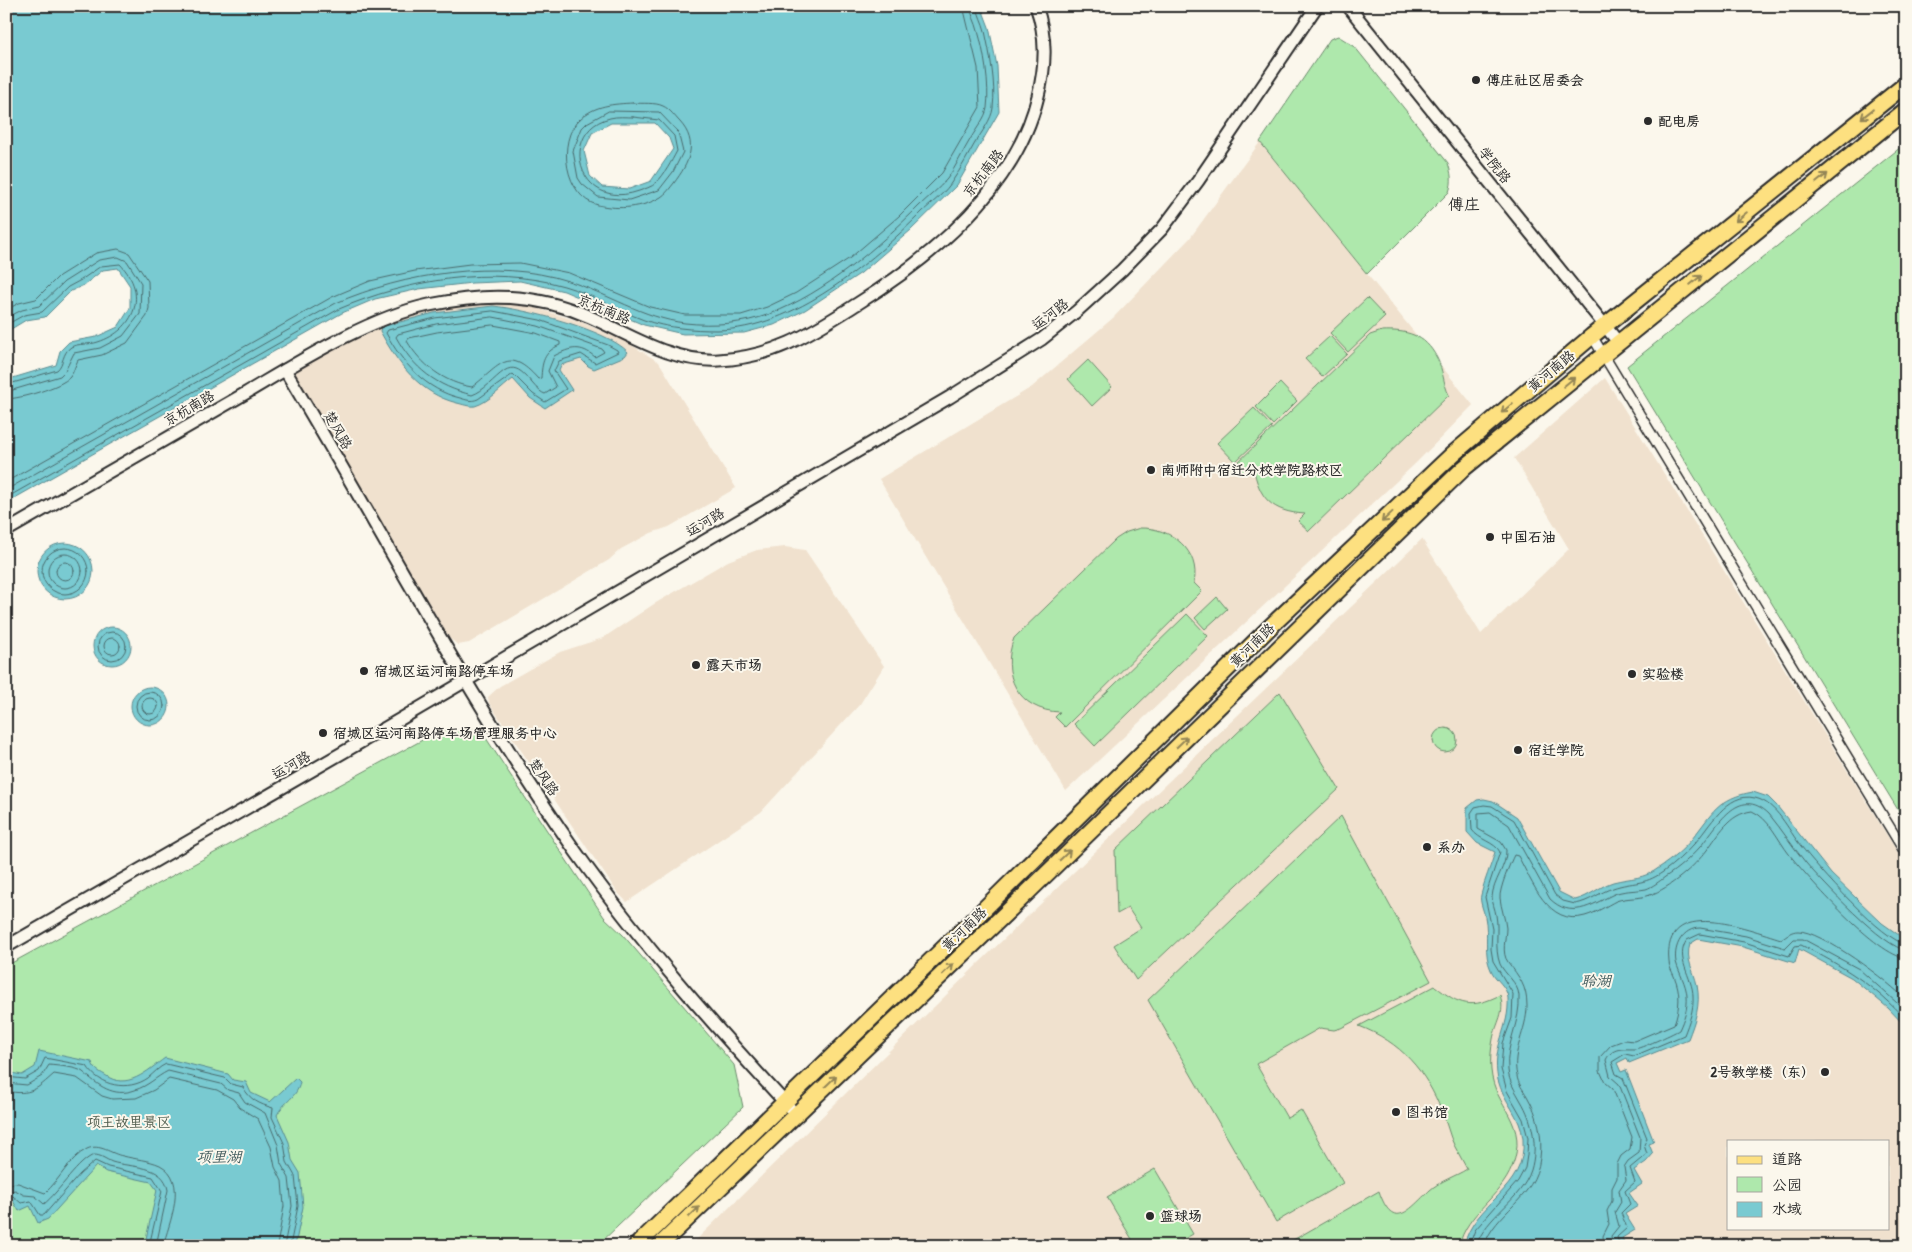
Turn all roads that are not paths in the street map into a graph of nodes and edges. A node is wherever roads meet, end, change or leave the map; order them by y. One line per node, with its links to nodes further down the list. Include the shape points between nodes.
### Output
1 (1036, 6): 10 (street, 京杭南路, via 1046,66 1034,115 1014,160 989,195 921,260 893,282 796,341 773,352 702,360 666,353 586,315 522,297 489,296 428,305 379,321)
2 (1317, 6): 12 (street, 运河路, via 1198,182 1162,229 1122,270 1042,339 999,368)
3 (1348, 6): 6 (street, 学院路)
4 (1906, 84): 6 (main road, 黄河南路, one-way to 6)
5 (1906, 110): 8 (main road, 黄河南路, one-way to 5)
6 (1605, 326): 7 (main road, 黄河南路); 8 (street, 学院路)
7 (1592, 336): 9 (street); 15 (main road, 黄河南路, one-way to 15, via 1453,454 1298,600)
8 (1618, 342): 9 (main road, 黄河南路)
9 (1603, 355): 13 (street); 16 (main road, 黄河南路, one-way to 9, via 1464,468)
10 (285, 370): 11 (street, 京杭南路); 12 (street, 楚风路)
11 (6, 530)
12 (465, 682): 14 (street, 运河路); 15 (street, 楚风路, via 577,853 624,916)
13 (1906, 854)
14 (6, 947)
15 (785, 1103): 16 (street, 楚风路); 17 (main road, 黄河南路)
16 (796, 1115): 18 (main road, 黄河南路, one-way to 16)
17 (636, 1246)
18 (659, 1246)

